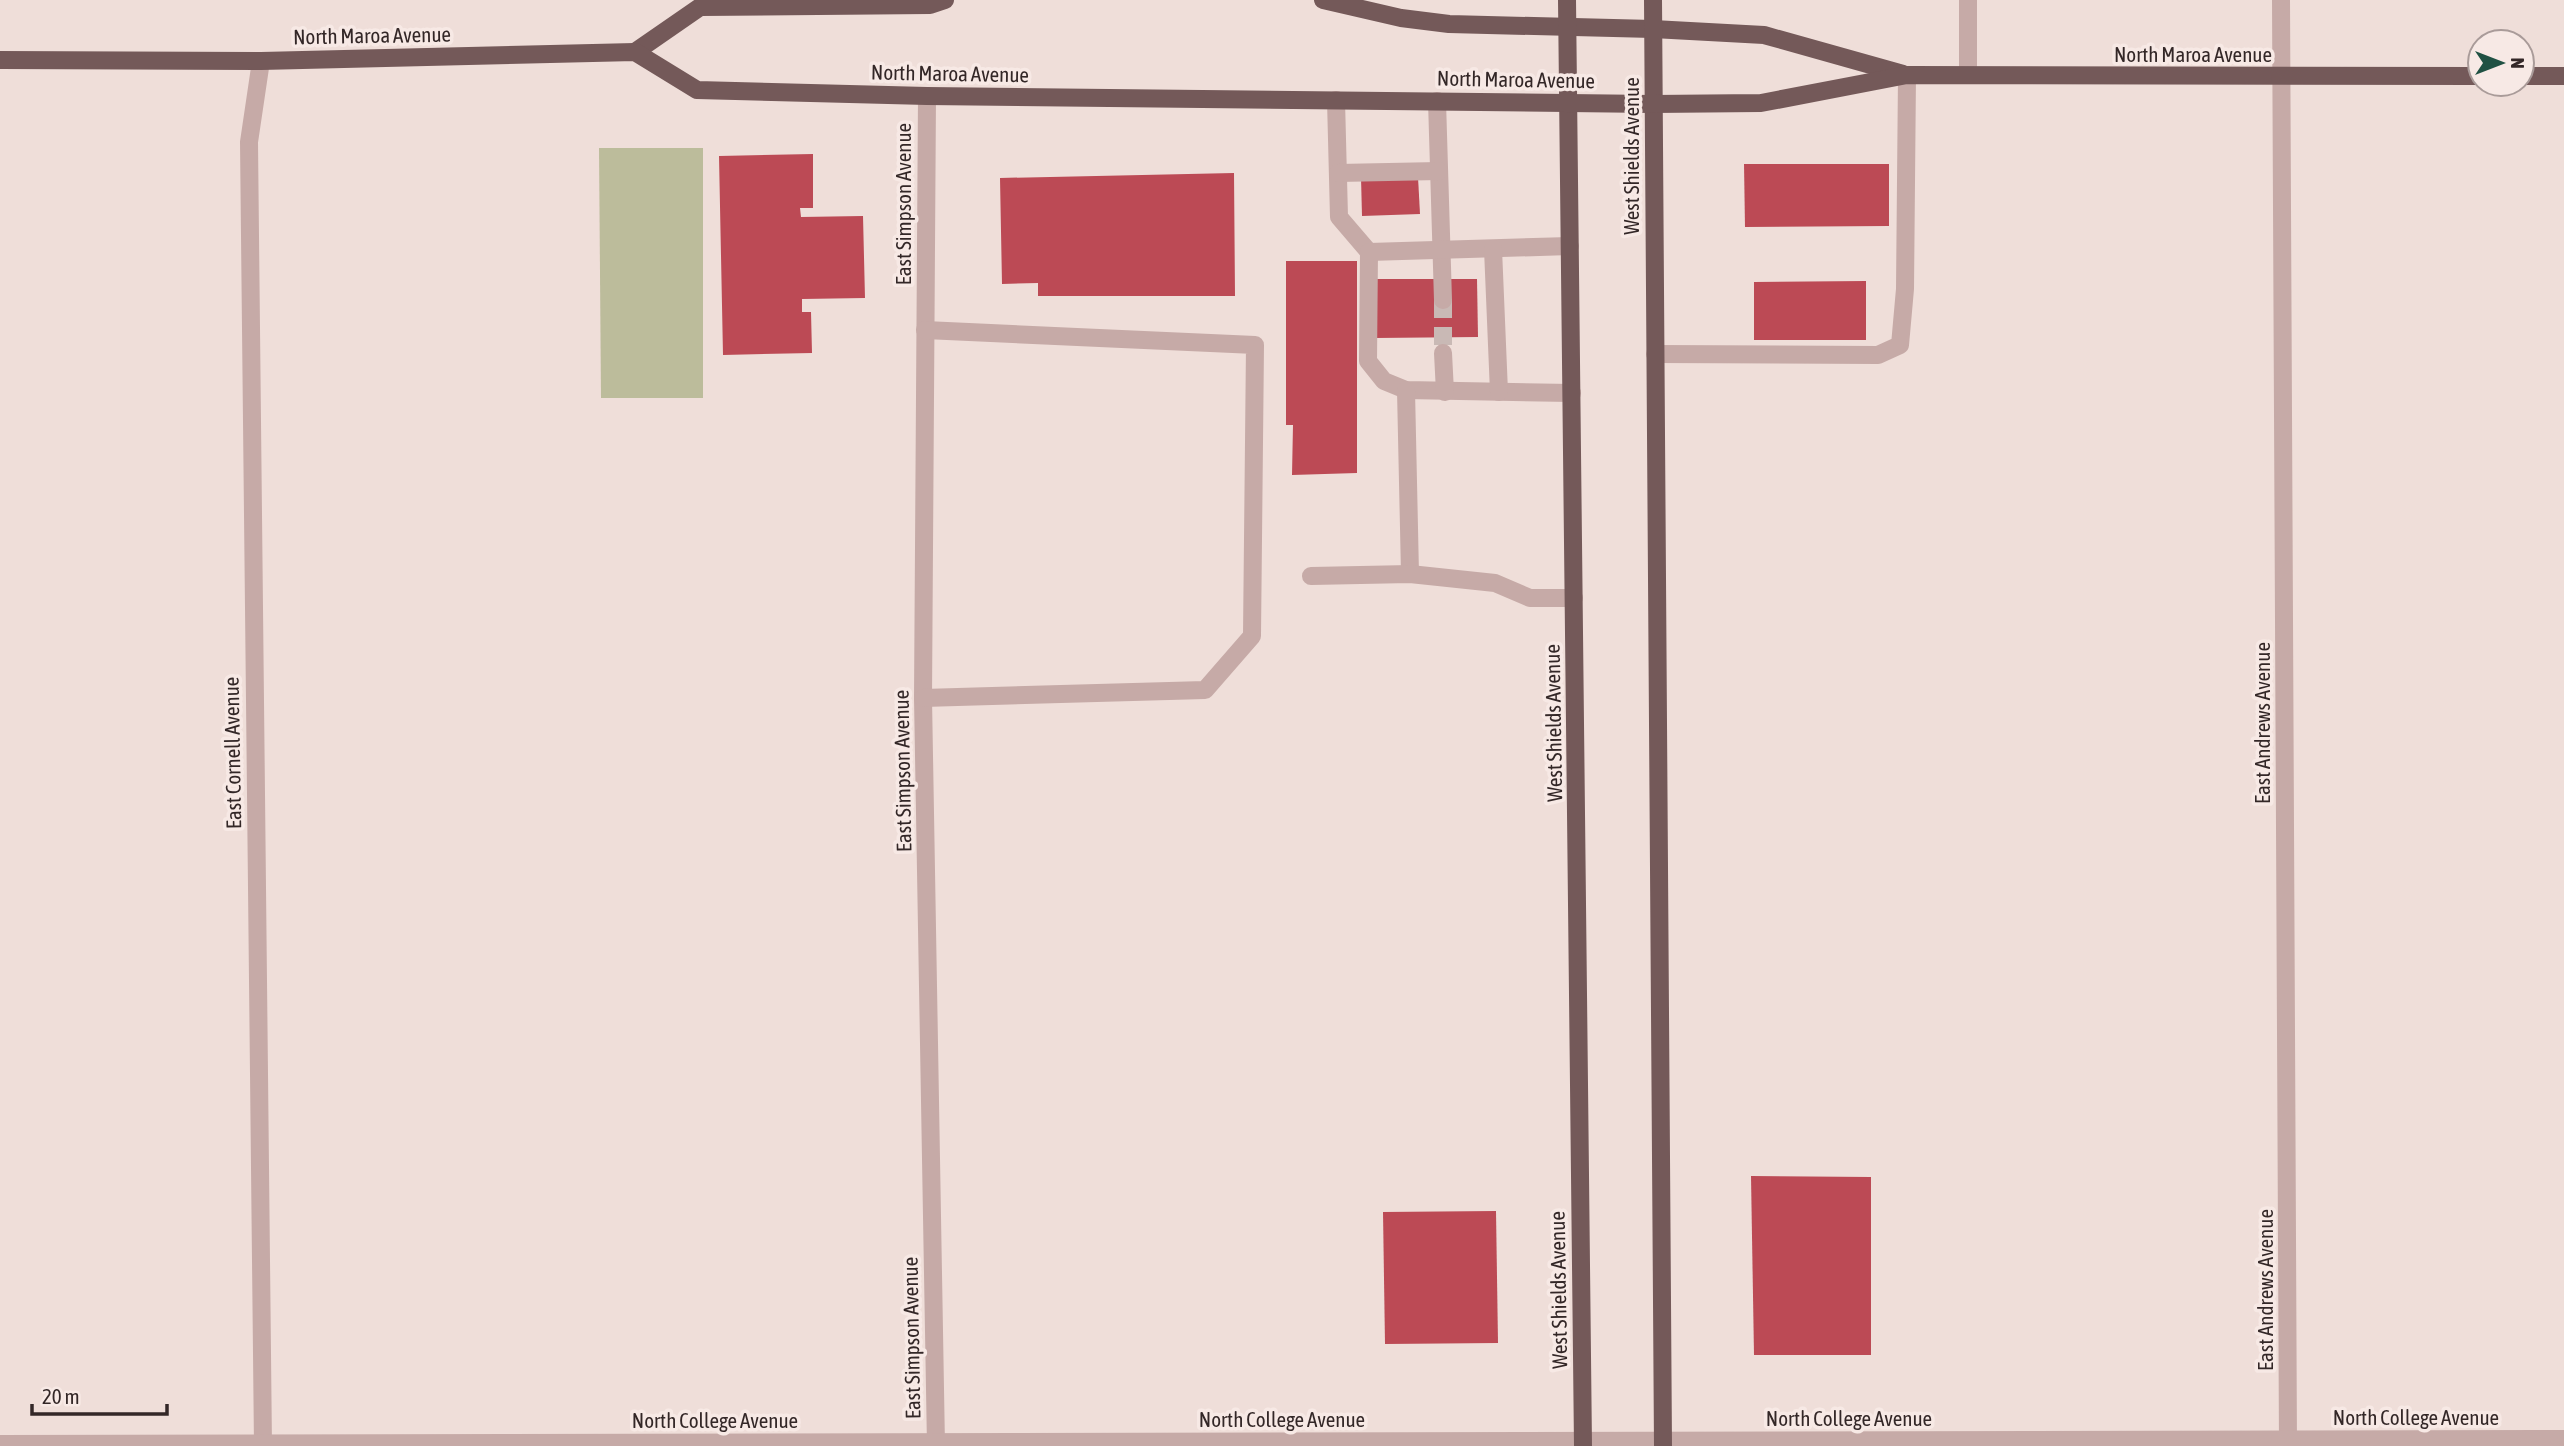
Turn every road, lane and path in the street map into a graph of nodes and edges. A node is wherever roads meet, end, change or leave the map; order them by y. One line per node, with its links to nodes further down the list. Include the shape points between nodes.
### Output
1 (945, 0): 9 (main road, via 930,5 700,8)
2 (1323, 0): 7 (main road, North Maroa Avenue, via 1449,24)
3 (1567, 0): 7 (main road, West Shields Avenue)
4 (1653, 0): 8 (main road, West Shields Avenue)
5 (1968, 0): 13 (street)
6 (2281, 0): 17 (street, East Andrews Avenue)
7 (1567, 26): 8 (main road, North Maroa Avenue); 21 (main road, West Shields Avenue)
8 (1653, 29): 12 (main road, North Maroa Avenue, via 1764,35); 22 (main road, West Shields Avenue)
9 (635, 52): 11 (main road, North Maroa Avenue); 18 (main road, North Maroa Avenue, via 697,90)
10 (0, 60): 11 (main road, North Maroa Avenue)
11 (261, 61): 47 (street, East Cornell Avenue, via 248,142)
12 (1907, 75): 13 (main road, North Maroa Avenue); 22 (main road, North Maroa Avenue, via 1762,103); 32 (street, via 1905,289 1900,345 1878,355)
13 (1968, 75): 17 (main road, North Maroa Avenue)
14 (2466, 76): 17 (main road, North Maroa Avenue)
15 (2536, 76): 16 (main road)
16 (2564, 76)
17 (2282, 77): 42 (street, East Andrews Avenue)
18 (927, 96): 19 (main road, North Maroa Avenue); 30 (street, East Simpson Avenue)
19 (1336, 100): 20 (main road, North Maroa Avenue); 24 (street)
20 (1437, 101): 21 (main road, North Maroa Avenue); 23 (street)
21 (1570, 102): 22 (main road, North Maroa Avenue); 25 (main road, West Shields Avenue)
22 (1653, 104): 32 (main road, West Shields Avenue)
23 (1439, 171): 24 (street); 27 (street)
24 (1338, 173): 28 (street, via 1339,217)
25 (1570, 246): 26 (street); 36 (main road, West Shields Avenue)
26 (1493, 249): 27 (street); 35 (street)
27 (1441, 251): 28 (street); 29 (street)
28 (1369, 253): 33 (street, via 1368,361 1384,381)
29 (1443, 300)
30 (925, 330): 40 (street, East Simpson Avenue); 40 (street, via 1255,345 1252,636 1205,690)
31 (1443, 354): 34 (street)
32 (1655, 354): 46 (main road, West Shields Avenue)
33 (1406, 390): 34 (street); 37 (street)
34 (1445, 392): 35 (street)
35 (1499, 392): 36 (street)
36 (1572, 393): 39 (main road, West Shields Avenue)
37 (1410, 574): 38 (street); 39 (street, via 1495,583 1530,598)
38 (1311, 576)
39 (1574, 598): 45 (main road, West Shields Avenue)
40 (923, 698): 44 (street, East Simpson Avenue)
41 (2564, 1439): 42 (street, North College Avenue)
42 (2288, 1443): 46 (street, North College Avenue)
43 (0, 1444): 47 (street, North College Avenue)
44 (936, 1444): 45 (street, North College Avenue); 47 (street, North College Avenue)
45 (1583, 1444): 46 (street, North College Avenue)
46 (1663, 1444)
47 (263, 1445)

